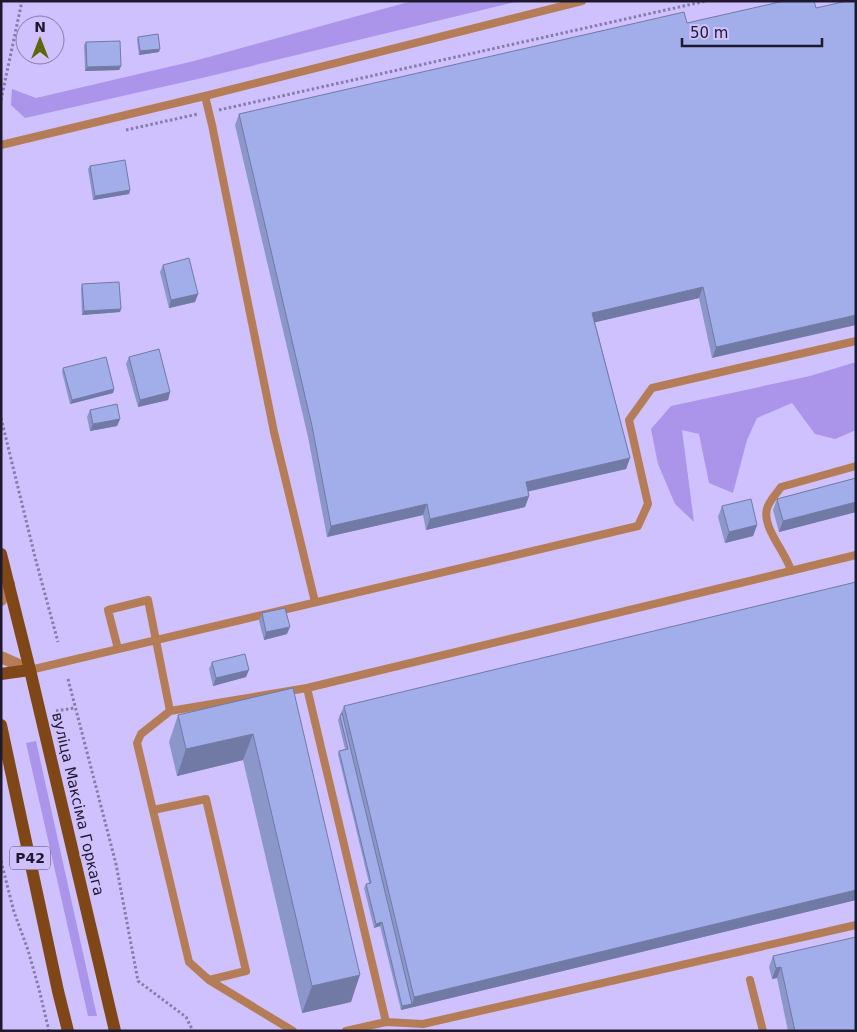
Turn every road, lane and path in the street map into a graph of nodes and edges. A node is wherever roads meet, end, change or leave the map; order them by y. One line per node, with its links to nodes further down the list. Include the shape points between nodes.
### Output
1 (22, 1): 5 (path)
2 (582, 1): 4 (lane)
3 (706, 1): 6 (path)
4 (205, 96): 6 (lane); 8 (lane)
5 (1, 100)
6 (208, 112): 7 (path); 17 (lane, via 274,432)
7 (124, 131)
8 (1, 145)
9 (856, 340): 17 (lane, via 652,388 628,420 648,504 638,526)
10 (1, 418): 19 (path)
11 (856, 466): 14 (lane, via 781,486 767,508 766,518)
12 (1, 554): 15 (main road, Р42)
13 (856, 555): 14 (lane)
14 (791, 571): 25 (lane)
15 (9, 584): 16 (street); 22 (main road, вуліца Максіма Горкага / Р42)
16 (1, 600)
17 (315, 602): 18 (lane)
18 (156, 640): 20 (lane); 20 (lane, via 148,600 108,610); 28 (lane)
19 (58, 642)
20 (118, 649): 22 (lane)
21 (1, 657): 22 (street)
22 (30, 670): 23 (main road); 38 (main road, вуліца Максіма Горкага / Р42)
23 (1, 674)
24 (68, 679): 26 (path)
25 (307, 688): 28 (lane); 35 (lane)
26 (74, 708): 27 (path); 39 (path, via 116,864 138,981 186,1017)
27 (56, 711)
28 (170, 711): 30 (lane, via 142,734 137,743)
29 (1, 725): 37 (main road, Р42)
30 (153, 810): 33 (lane, via 189,962); 33 (lane, via 206,799 246,971)
31 (1, 861): 36 (path)
32 (856, 925): 35 (lane, via 423,1024)
33 (209, 980): 40 (lane)
34 (750, 980): 42 (lane)
35 (386, 1022): 41 (lane)
36 (50, 1031)
37 (68, 1031)
38 (115, 1031)
39 (193, 1031)
40 (293, 1031)
41 (346, 1031)
42 (762, 1031)

